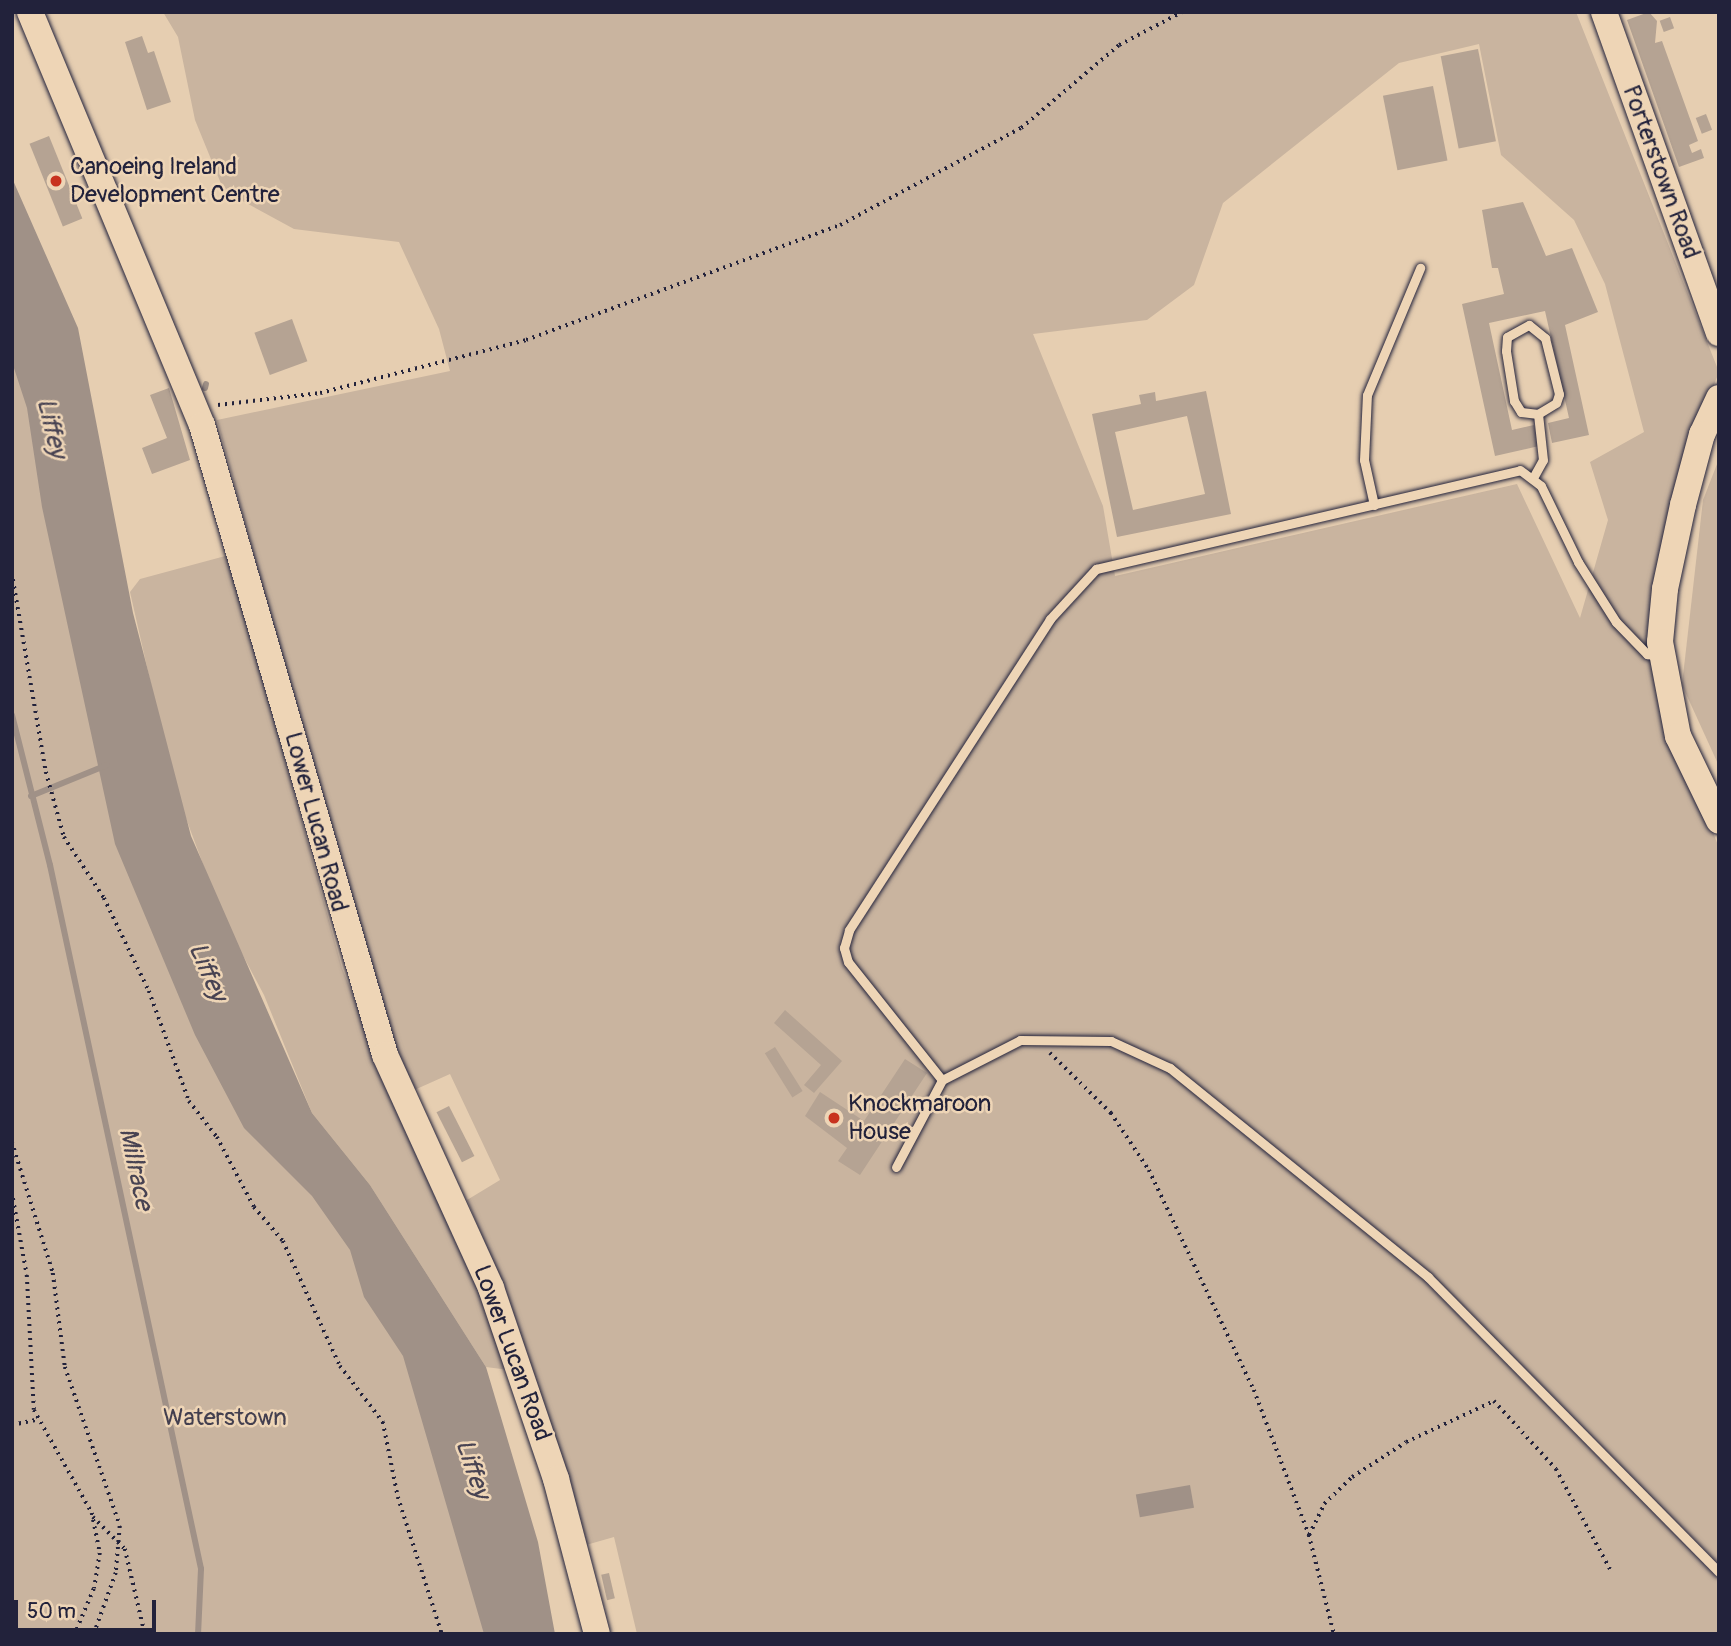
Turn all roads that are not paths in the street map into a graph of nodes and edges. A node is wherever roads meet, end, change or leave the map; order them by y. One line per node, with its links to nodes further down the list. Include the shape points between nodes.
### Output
1 (30, 12): 14 (street, Lower Lucan Road, via 195,406 385,1055 491,1288 556,1479)
2 (1604, 12): 4 (street, Porterstown Road)
3 (1420, 268): 8 (lane, via 1367,395 1364,460)
4 (1719, 333)
5 (1719, 398): 9 (street, via 1702,434 1680,517 1665,589)
6 (1538, 414): 6 (lane, via 1521,412 1514,401 1506,351 1507,337 1529,325 1545,338 1559,394 1556,403); 7 (lane, via 1543,460)
7 (1534, 476): 8 (lane, via 1520,470 1493,474); 9 (lane, via 1616,622 1647,654)
8 (1374, 505): 11 (lane, via 1111,563 1084,577 1067,595 849,930 844,948 864,985)
9 (1662, 656): 10 (street, via 1678,736)
10 (1719, 821)
11 (942, 1080): 12 (lane); 13 (lane, via 1020,1040 1050,1039 1111,1041 1181,1077 1428,1277)
12 (896, 1167)
13 (1719, 1572)
14 (597, 1634)

